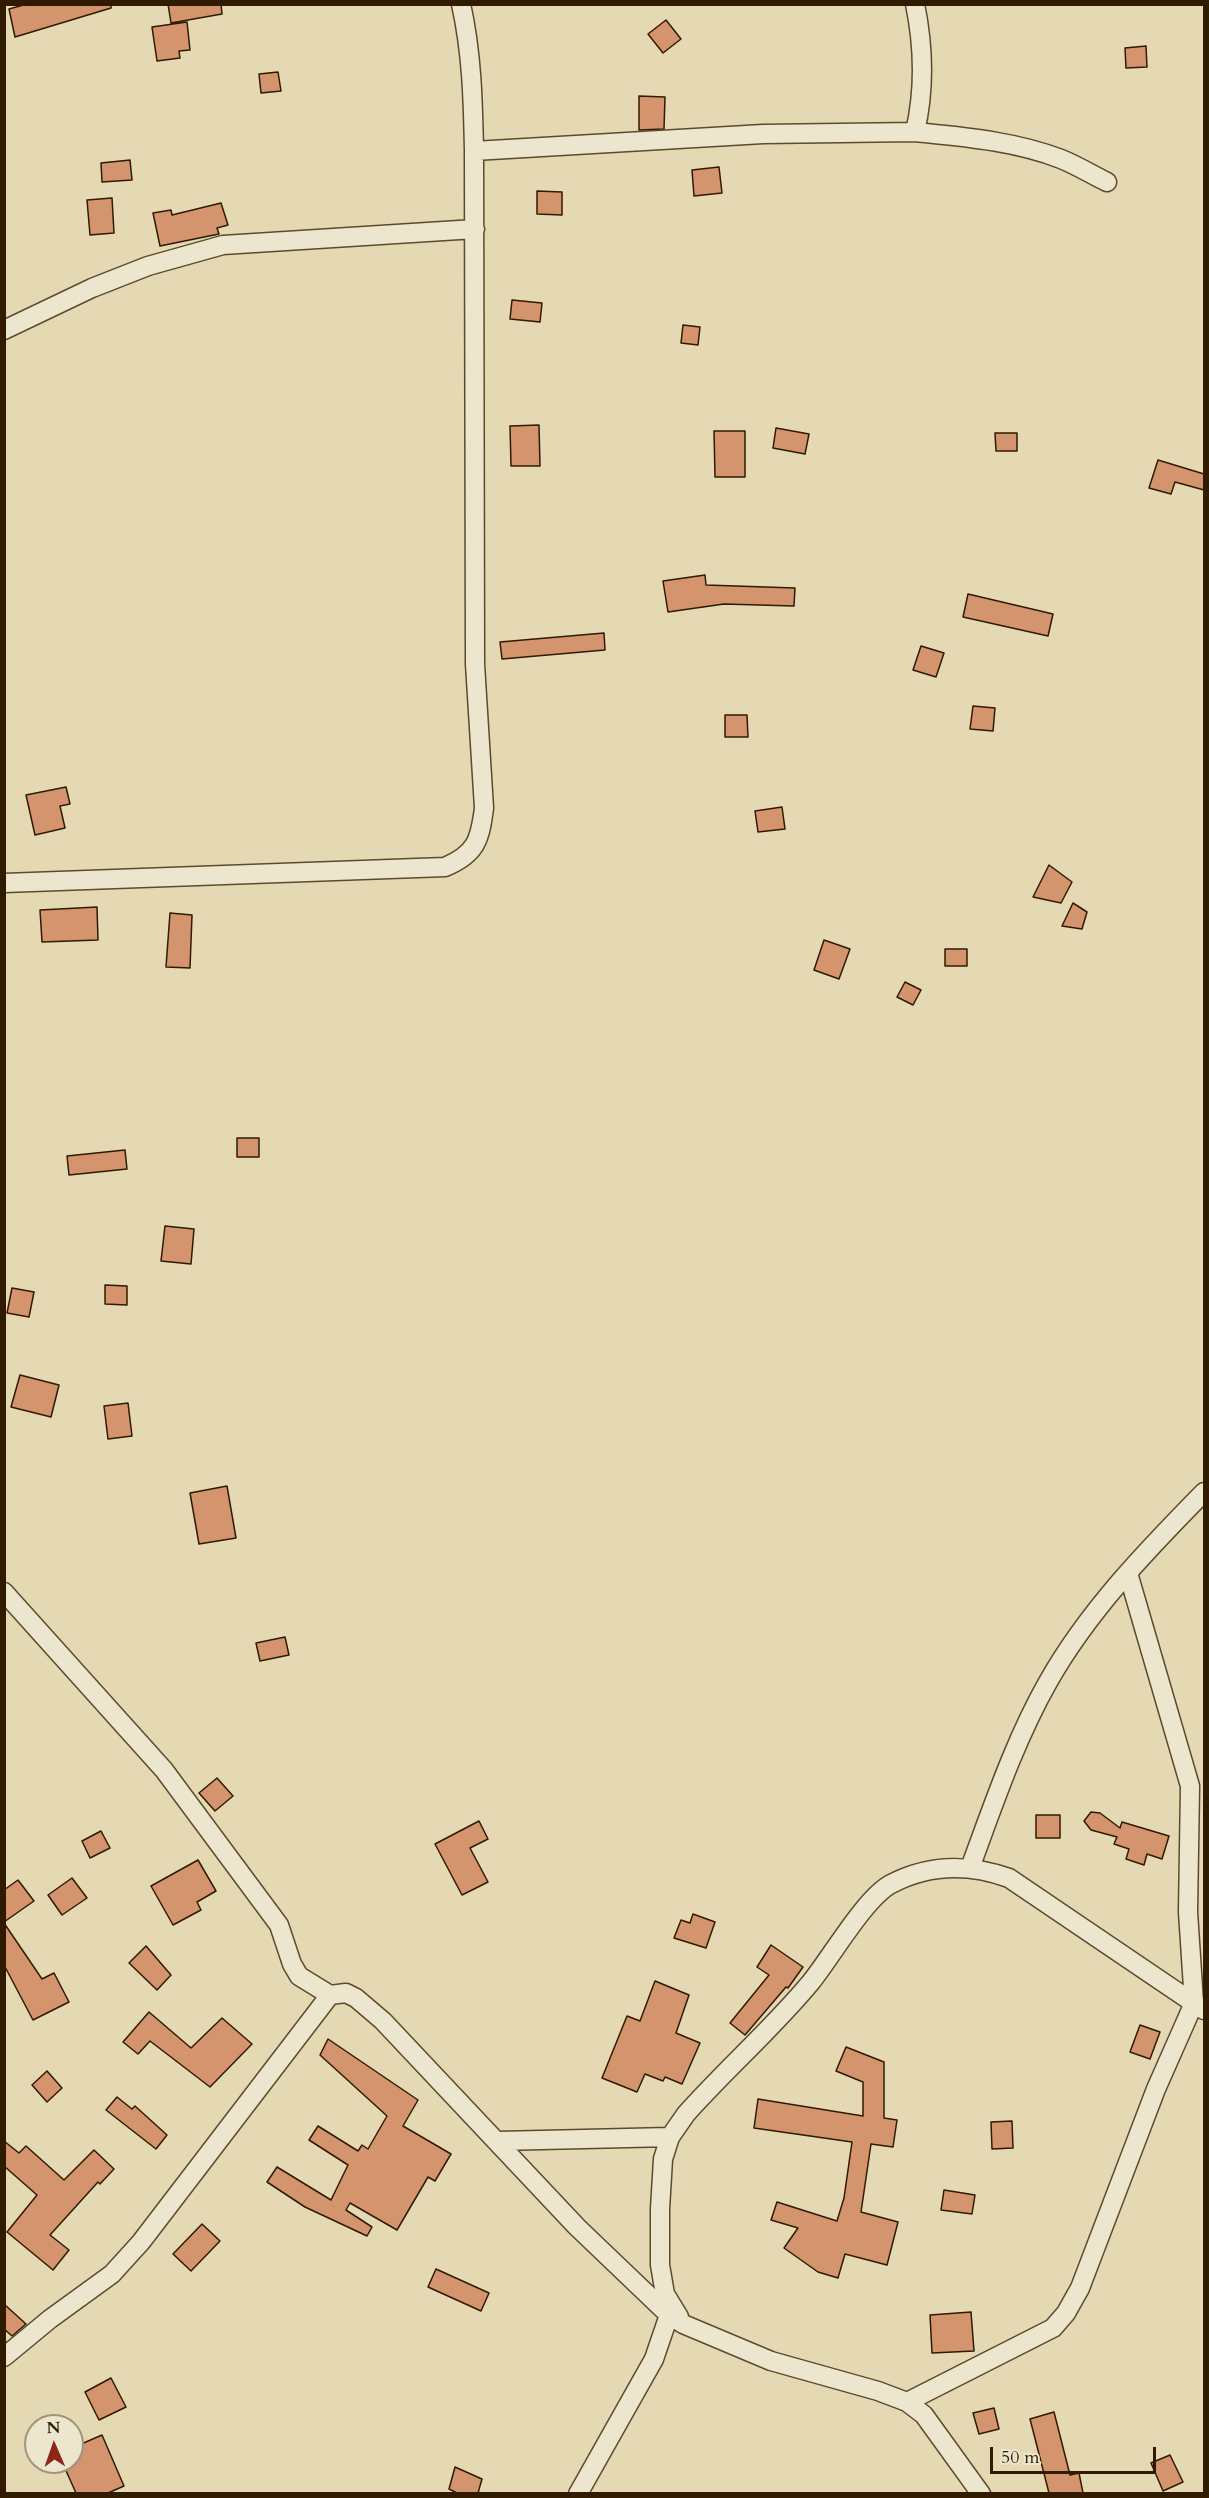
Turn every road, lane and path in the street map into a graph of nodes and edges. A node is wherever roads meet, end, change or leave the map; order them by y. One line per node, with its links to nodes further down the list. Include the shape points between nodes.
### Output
1 (461, 4): 4 (street, via 468,32)
2 (915, 4): 3 (street, via 923,70)
3 (915, 132): 4 (street, via 741,135); 5 (street, via 1030,150)
4 (474, 152): 6 (street)
5 (1107, 182)
6 (475, 229): 7 (street, via 223,245 148,266); 8 (street, via 475,664 484,808 475,846 463,859 445,867)
7 (4, 330)
8 (4, 883)
9 (1204, 1492): 10 (street)
10 (1128, 1573): 12 (street, via 1108,1595 1048,1683 994,1803); 14 (street, via 1190,1786 1188,1912)
11 (4, 1592): 13 (street, via 128,1727 191,1805 279,1925 299,1976)
12 (970, 1868): 14 (street, via 983,1868 1009,1878); 15 (street, via 912,1875 890,1884 870,1899 810,1983 686,2114)
13 (330, 1995): 16 (street, via 346,1993 383,2021); 18 (street, via 141,2242 112,2274)
14 (1199, 2007): 19 (street, via 1156,2089 1080,2288 1066,2313 1053,2328)
15 (670, 2137): 16 (street); 17 (street, via 663,2159 660,2265 665,2294)
16 (498, 2140): 17 (street, via 578,2227)
17 (676, 2320): 19 (street, via 771,2361); 20 (street)
18 (4, 2357)
19 (907, 2402): 21 (street, via 924,2415)
20 (578, 2493)
21 (981, 2493)

